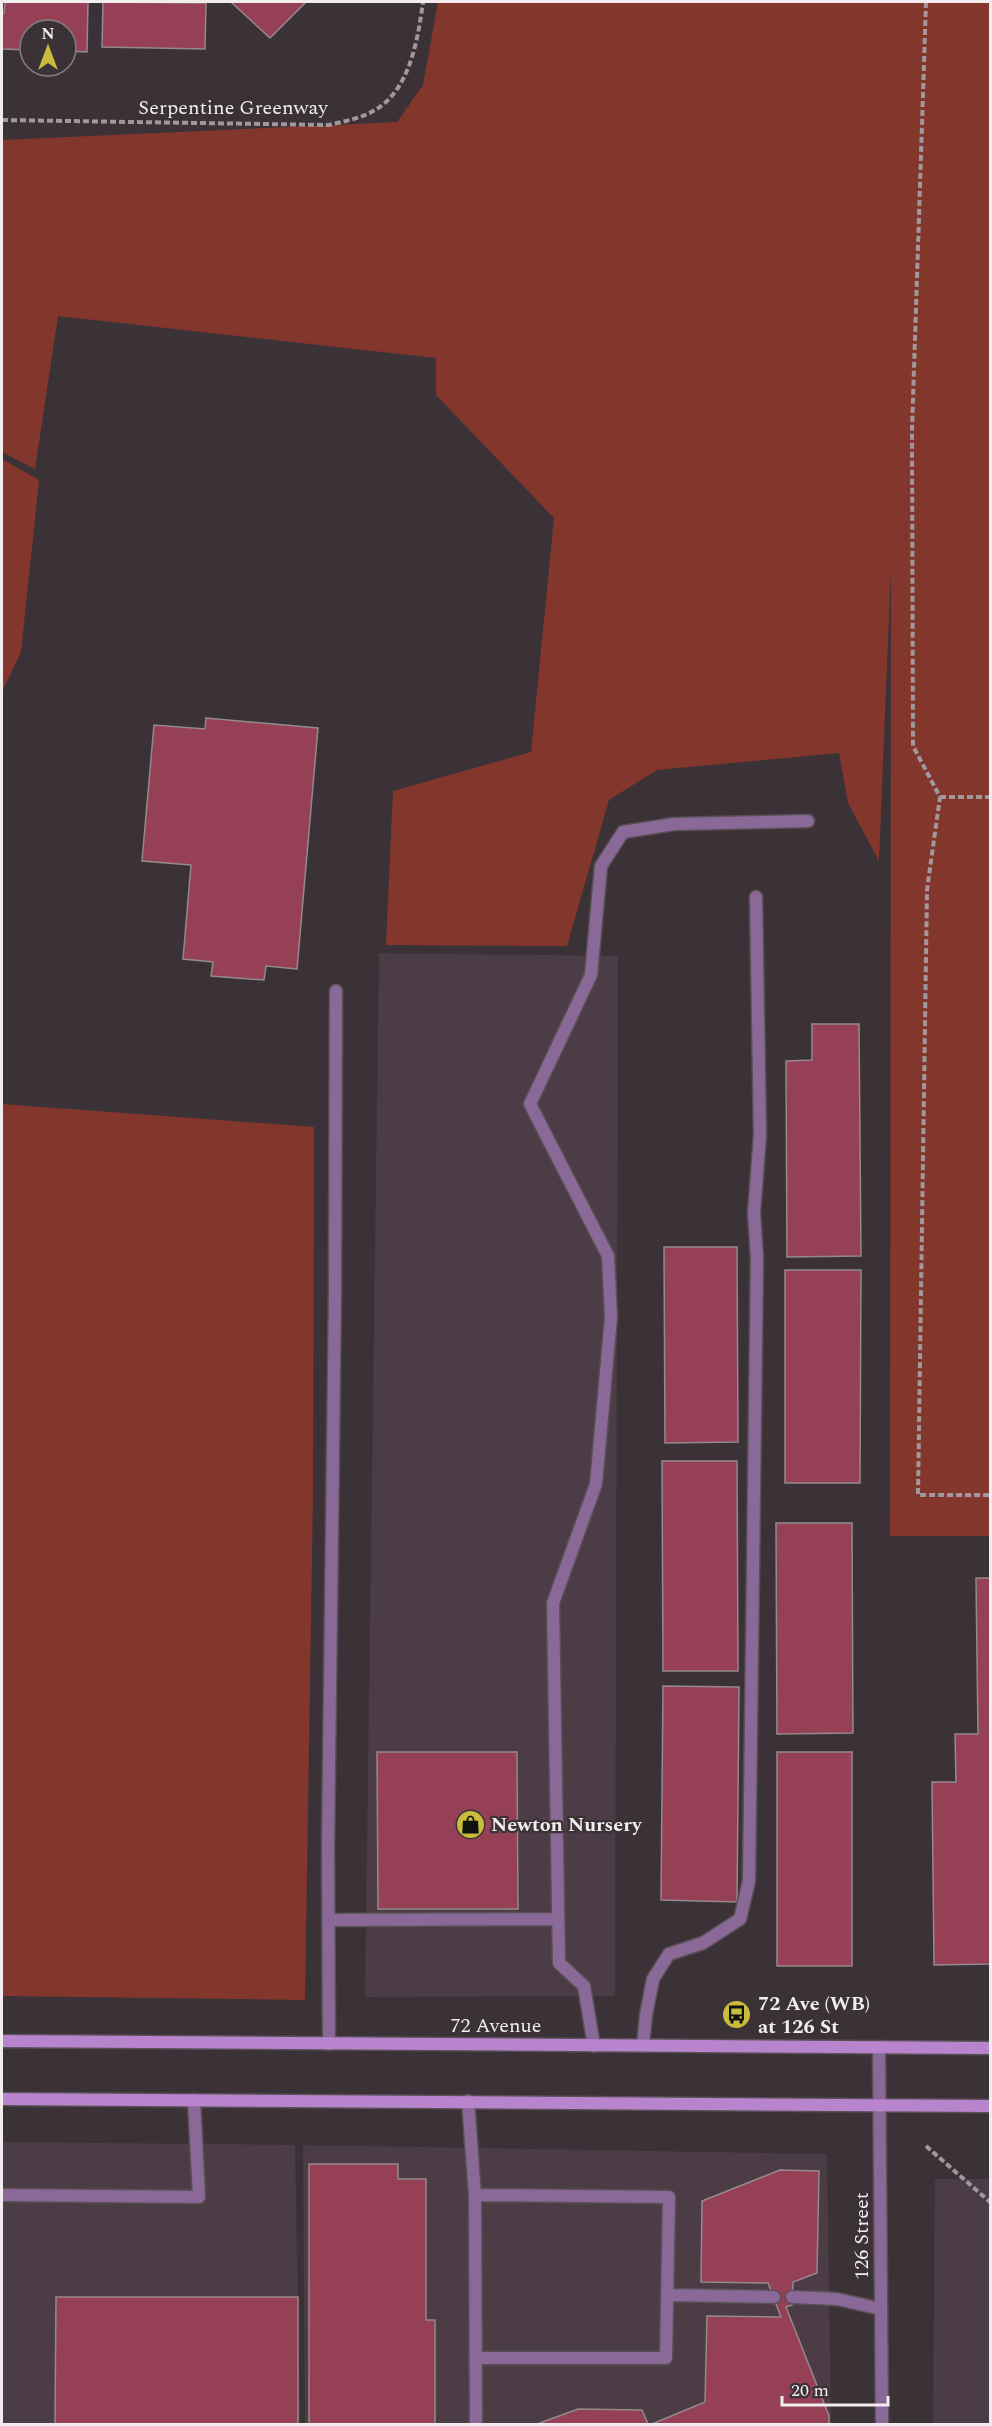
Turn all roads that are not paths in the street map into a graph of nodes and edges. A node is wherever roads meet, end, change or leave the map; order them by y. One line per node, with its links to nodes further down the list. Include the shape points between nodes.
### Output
1 (807, 821): 4 (street, via 674,824 623,832 601,866 591,975 530,1104 608,1256 611,1317 596,1484 553,1603)
2 (756, 897): 8 (street, via 760,1135 754,1213 757,1258 749,1881 740,1919 703,1943 669,1954 653,1980)
3 (336, 991): 5 (street)
4 (558, 1919): 5 (street); 9 (street, via 559,1963 584,1986)
5 (328, 1920): 7 (street)
6 (2, 2041): 7 (main road, 72 Avenue)
7 (329, 2044): 9 (main road, 72 Avenue)
8 (643, 2045): 9 (main road, 72 Avenue); 10 (main road, 72 Avenue)
9 (594, 2046)
10 (879, 2047): 11 (main road, 72 Avenue); 15 (street, 126 Street)
11 (990, 2048)
12 (2, 2099): 13 (main road)
13 (194, 2100): 14 (main road); 17 (street, via 199,2197)
14 (468, 2101): 15 (main road); 18 (street)
15 (880, 2105): 16 (main road); 22 (street, 126 Street)
16 (990, 2106)
17 (2, 2195)
18 (475, 2195): 19 (street, via 669,2197); 23 (street)
19 (667, 2295): 21 (street); 23 (street, via 666,2358)
20 (792, 2296): 22 (street, via 837,2299)
21 (774, 2297)
22 (880, 2309): 25 (street, 126 Street)
23 (476, 2358): 24 (street)
24 (476, 2424)
25 (882, 2424)

